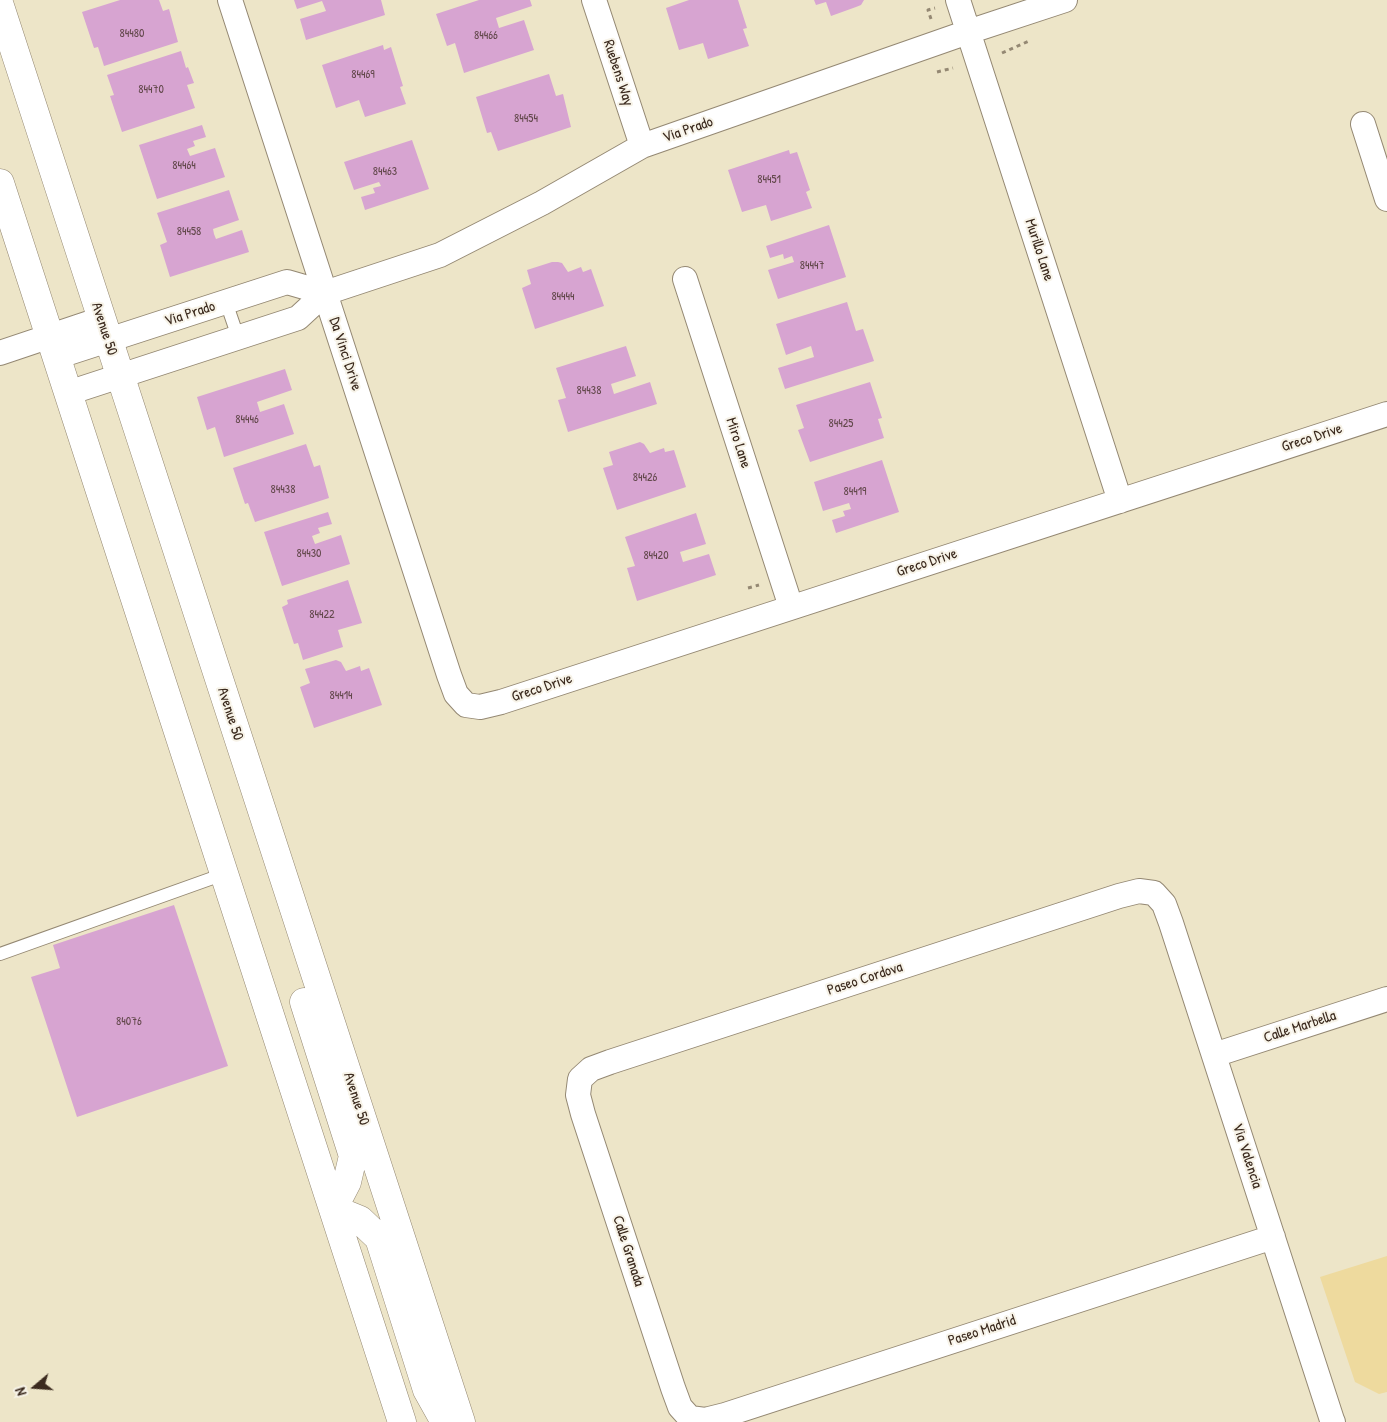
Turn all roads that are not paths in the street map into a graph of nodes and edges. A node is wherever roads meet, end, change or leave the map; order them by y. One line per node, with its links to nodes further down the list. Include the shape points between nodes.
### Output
1 (230, 0): 12 (street, Da Vinci Drive)
2 (594, 0): 8 (street, Ruebens Way)
3 (958, 0): 6 (street, Murillo Lane)
4 (1065, 0): 6 (street, Via Prado)
5 (0, 6): 14 (main road, Avenue 50)
6 (968, 32): 8 (street, Via Prado); 21 (street, Murillo Lane)
7 (1363, 124): 10 (street)
8 (642, 146): 12 (street, Via Prado, via 542,203 440,255)
9 (0, 183): 16 (main road)
10 (1387, 199)
11 (685, 279): 22 (street, Miro Lane)
12 (325, 293): 13 (street, Via Prado, via 287,282); 15 (street, Via Prado, via 298,318); 23 (street, Da Vinci Drive, via 449,675 456,694)
13 (226, 302): 14 (street, Via Prado); 15 (lane)
14 (104, 330): 16 (street, Via Prado); 18 (main road, Avenue 50)
15 (238, 338): 18 (street, Via Prado)
16 (53, 347): 17 (street, Via Prado); 19 (main road)
17 (0, 353)
18 (120, 376): 19 (street, Via Prado); 24 (main road, Avenue 50)
19 (68, 393): 25 (main road)
20 (1387, 414): 21 (street, Greco Drive)
21 (1120, 501): 22 (street, Greco Drive)
22 (791, 607): 23 (street, Greco Drive, via 501,702 480,707)
23 (466, 705)
24 (276, 853): 31 (main road, via 275,911 353,1156 347,1182); 36 (main road, Avenue 50)
25 (224, 874): 27 (lane); 31 (main road)
26 (1154, 893): 29 (street, Via Valencia, via 1164,904); 30 (street, Paseo Cordova, via 1139,891 1119,896 666,1043 591,1070)
27 (0, 954)
28 (1387, 999): 29 (street, Calle Marbella)
29 (1214, 1055): 32 (street, Via Valencia)
30 (580, 1079): 33 (street, Calle Granada, via 578,1094 611,1199 673,1388 680,1407)
31 (333, 1209): 34 (main road); 35 (main road, via 360,1220 379,1238 428,1390)
32 (1273, 1237): 33 (street, Paseo Madrid, via 725,1415 705,1420); 37 (street, Via Valencia)
33 (690, 1418)
34 (402, 1422)
35 (445, 1422)
36 (461, 1422)
37 (1333, 1422)

